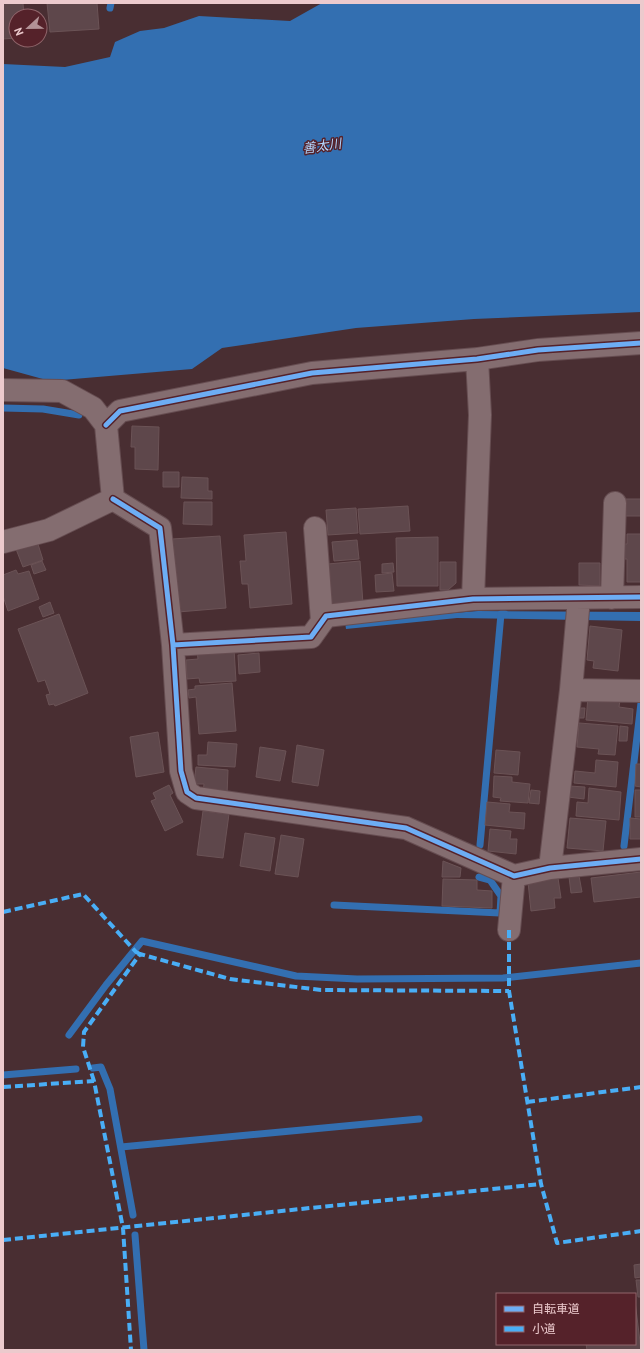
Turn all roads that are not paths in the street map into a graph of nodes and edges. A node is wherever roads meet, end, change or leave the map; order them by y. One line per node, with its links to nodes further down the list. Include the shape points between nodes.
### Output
1 (641, 343): 2 (street, via 538,350)
2 (477, 359): 4 (street, via 312,373 120,411); 11 (street, via 480,415)
3 (3, 390): 4 (street, via 62,391 93,408)
4 (106, 425): 5 (street)
5 (113, 499): 8 (street, via 49,530); 14 (street, via 160,528)
6 (614, 503): 10 (street)
7 (315, 528): 13 (street)
8 (3, 542)
9 (641, 597): 10 (street)
10 (612, 598): 12 (street)
11 (473, 599): 12 (street); 13 (street, via 326,616)
12 (578, 610): 15 (street)
13 (322, 621): 14 (street, via 310,637)
14 (173, 645): 19 (street, via 181,771 187,792 196,798 406,828)
15 (571, 690): 16 (street); 18 (street)
16 (641, 691)
17 (641, 859): 18 (street)
18 (550, 868): 19 (street)
19 (514, 876): 20 (street)
20 (509, 930)

